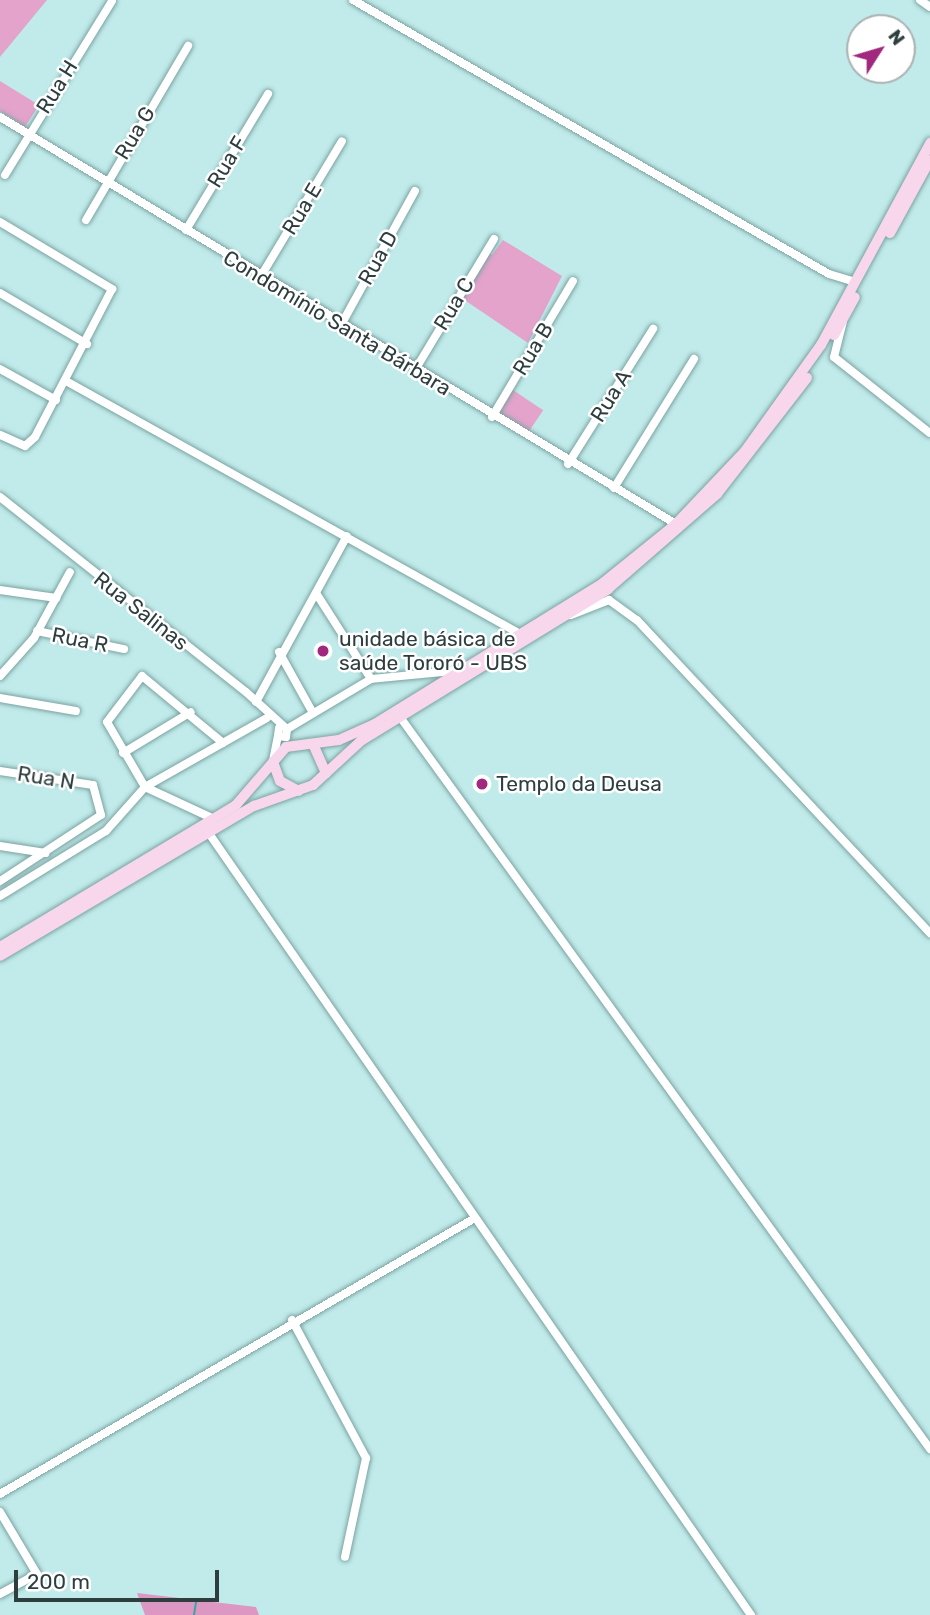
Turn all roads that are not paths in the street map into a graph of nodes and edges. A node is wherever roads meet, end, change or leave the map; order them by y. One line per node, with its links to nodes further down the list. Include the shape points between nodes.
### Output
1 (353, 0): 21 (street, via 829,274)
2 (920, 0): 4 (street)
3 (112, 1): 8 (street, Rua H)
4 (930, 7)
5 (188, 46): 13 (street, Rua G)
6 (268, 94): 17 (street, Rua F)
7 (0, 117): 8 (street, Condomínio Santa Bárbara)
8 (27, 134): 12 (street, Rua H); 13 (street, Condomínio Santa Bárbara)
9 (342, 141): 19 (street, Rua E)
10 (930, 144): 21 (main road)
11 (930, 160): 23 (main road)
12 (5, 175)
13 (106, 181): 15 (street, Rua G); 17 (street, Condomínio Santa Bárbara)
14 (415, 191): 24 (street, Rua D)
15 (86, 220)
16 (0, 222): 26 (street, via 108,283 112,297)
17 (186, 230): 19 (street, Condomínio Santa Bárbara)
18 (494, 239): 29 (street, Rua C)
19 (261, 276): 24 (street, Condomínio Santa Bárbara)
20 (573, 281): 32 (street, Rua B)
21 (855, 282): 38 (main road, via 777,410)
22 (0, 293): 26 (street)
23 (843, 320): 33 (street, via 834,357); 44 (main road, via 783,414 717,494 644,562)
24 (341, 325): 29 (street, Condomínio Santa Bárbara)
25 (653, 329): 35 (street, Rua A)
26 (87, 344): 30 (street)
27 (694, 359): 36 (street)
28 (0, 369): 31 (street)
29 (415, 370): 32 (street, Condomínio Santa Bárbara)
30 (66, 381): 31 (street); 39 (street)
31 (55, 400): 34 (street, via 25,446)
32 (492, 417): 35 (street, Condomínio Santa Bárbara)
33 (930, 433)
34 (0, 435)
35 (568, 464): 36 (street, Condomínio Santa Bárbara)
36 (614, 488): 38 (street, Condomínio Santa Bárbara)
37 (0, 497): 55 (street, Rua Salinas)
38 (676, 524): 46 (main road, via 604,583)
39 (346, 536): 42 (street); 46 (street)
40 (70, 572): 43 (street)
41 (0, 590): 43 (street)
42 (316, 593): 48 (street); 53 (street)
43 (56, 598): 45 (street)
44 (571, 615): 60 (main road); 76 (street, via 608,600 637,620)
45 (37, 631): 47 (street, Rua R); 50 (street)
46 (522, 635): 51 (main road)
47 (124, 649)
48 (279, 652): 55 (street); 58 (street)
49 (0, 664): 50 (street)
50 (11, 666): 52 (street)
51 (466, 670): 53 (street); 63 (main road, via 358,733)
52 (0, 676)
53 (371, 680): 58 (street)
54 (0, 698): 56 (street)
55 (256, 702): 59 (street, Rua Salinas)
56 (76, 712)
57 (191, 712): 62 (street); 64 (street); 64 (street, via 152,679 134,681 107,722)
58 (313, 713): 61 (street)
59 (267, 718): 61 (street, Rua Salinas); 62 (street)
60 (400, 718): 67 (main road); 81 (street)
61 (283, 732): 63 (street, Rua Salinas); 65 (street)
62 (223, 743): 68 (street)
63 (307, 743): 65 (main road); 67 (main road)
64 (123, 753): 68 (street)
65 (273, 762): 69 (main road, via 280,781); 70 (main road, via 246,797)
66 (0, 771): 73 (street, Rua N, via 93,785 101,815)
67 (326, 773): 69 (main road)
68 (145, 787): 70 (street); 75 (street, via 106,831)
69 (299, 791): 71 (main road)
70 (214, 819): 77 (main road)
71 (208, 832): 78 (main road); 79 (street)
72 (0, 846): 73 (street)
73 (45, 853): 74 (street)
74 (0, 881)
75 (0, 896)
76 (930, 933)
77 (0, 947)
78 (0, 956)
79 (475, 1218): 80 (street); 86 (street)
80 (292, 1320): 82 (street); 84 (street, via 366,1458)
81 (930, 1449)
82 (2, 1489)
83 (0, 1512): 85 (street, via 37,1574)
84 (345, 1557)
85 (0, 1594)
86 (751, 1615)

